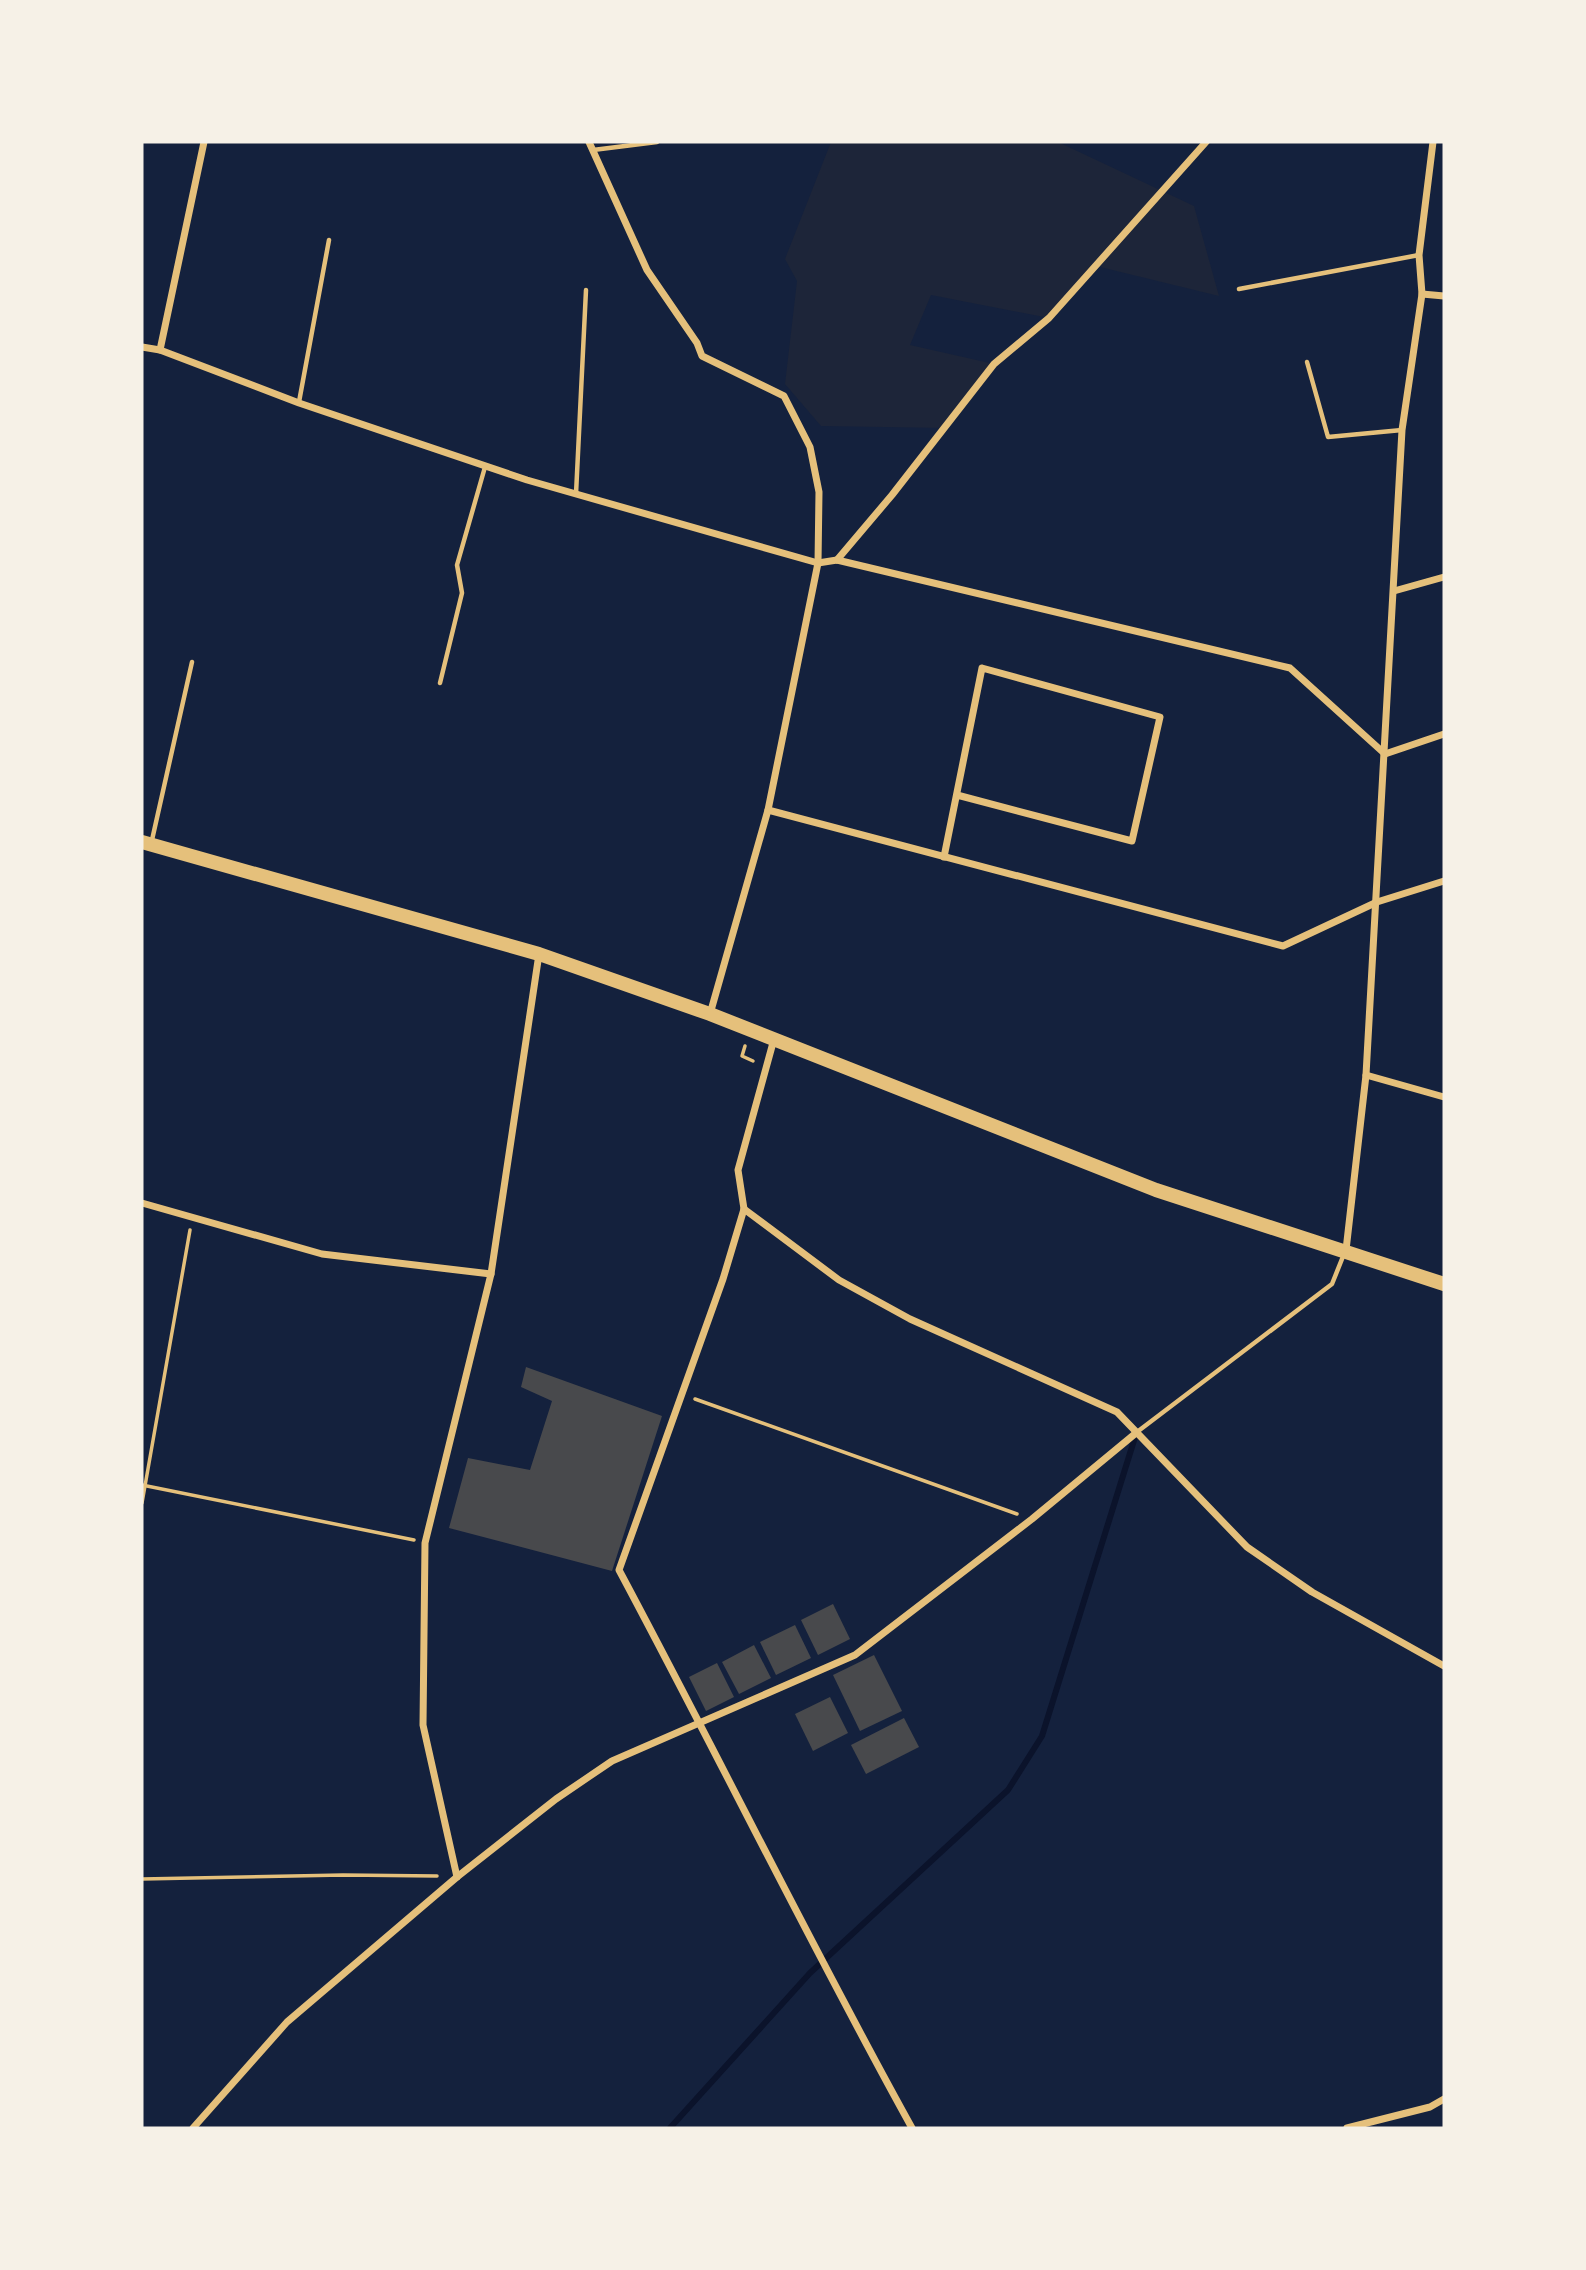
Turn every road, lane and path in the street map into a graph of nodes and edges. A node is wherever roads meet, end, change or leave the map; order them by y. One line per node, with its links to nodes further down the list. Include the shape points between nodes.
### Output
1 (204, 142): 13 (street)
2 (657, 142): 5 (lane)
3 (1206, 142): 19 (street, via 1049,318 993,364)
4 (1433, 142): 7 (street)
5 (591, 146): 20 (street, via 647,270 702,356 784,396 810,447 819,492)
6 (329, 240): 15 (lane)
7 (1419, 255): 8 (lane); 10 (street)
8 (1239, 289)
9 (586, 290): 18 (lane)
10 (1422, 294): 11 (street); 16 (street)
11 (1444, 296)
12 (142, 347): 13 (street)
13 (160, 350): 15 (street)
14 (1307, 362): 16 (lane, via 1328,437)
15 (299, 403): 17 (street)
16 (1402, 430): 22 (street)
17 (485, 466): 18 (street); 24 (lane, via 457,565 462,593)
18 (576, 495): 20 (street)
19 (837, 560): 20 (street); 26 (street, via 1290,668)
20 (818, 563): 28 (street)
21 (1444, 577): 22 (street)
22 (1394, 591): 26 (street)
23 (192, 662): 29 (lane)
24 (440, 683)
25 (1444, 734): 26 (street)
26 (1385, 754): 32 (street)
27 (957, 795): 27 (street, via 982,668 1160,717 1132,841); 30 (street)
28 (768, 810): 30 (street); 34 (street)
29 (146, 843): 33 (highway)
30 (944, 857): 32 (street, via 1283,946)
31 (1444, 881): 32 (street)
32 (1377, 901): 36 (street)
33 (539, 954): 34 (highway); 42 (street)
34 (710, 1014): 35 (highway)
35 (774, 1039): 39 (street, via 738,1170); 41 (highway, via 1156,1190)
36 (1366, 1075): 37 (street); 41 (street)
37 (1444, 1097)
38 (142, 1203): 40 (street)
39 (744, 1209): 44 (street); 45 (street, via 839,1280 910,1319 1117,1412)
40 (192, 1217): 42 (street, via 322,1254); 46 (path)
41 (1346, 1250): 43 (highway); 45 (lane, via 1332,1284)
42 (491, 1274): 49 (street)
43 (1444, 1284)
44 (682, 1394): 48 (path); 51 (street, via 619,1570)
45 (1136, 1433): 48 (street); 50 (street, via 1247,1547 1312,1592)
46 (143, 1486): 47 (path); 49 (path)
47 (142, 1503)
48 (1032, 1520): 51 (street, via 855,1655)
49 (425, 1543): 52 (street, via 422,1724)
50 (1444, 1666)
51 (700, 1722): 52 (street, via 612,1761); 56 (street, via 828,1975)
52 (457, 1877): 53 (path); 55 (street, via 286,2022)
53 (142, 1879)
54 (1444, 2099): 57 (street, via 1430,2107)
55 (193, 2128)
56 (912, 2128)
57 (1347, 2128)

